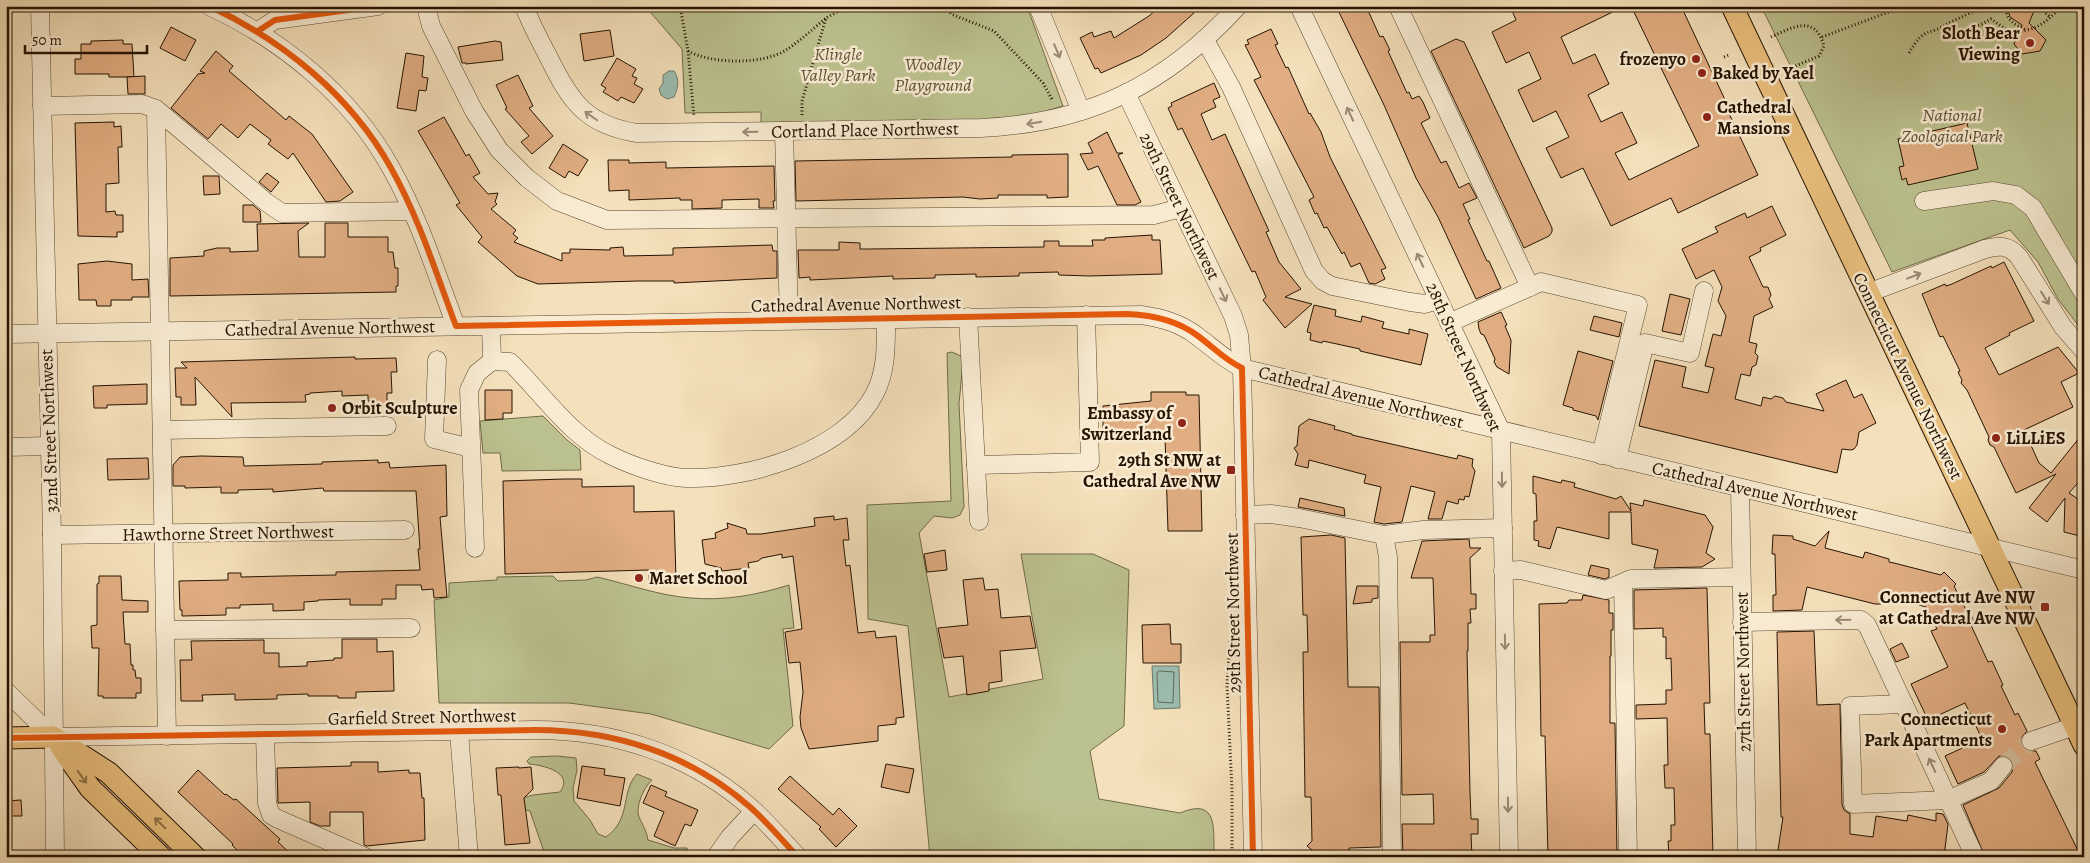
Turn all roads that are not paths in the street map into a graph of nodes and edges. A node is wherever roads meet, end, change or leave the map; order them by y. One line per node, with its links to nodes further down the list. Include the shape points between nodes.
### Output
1 (40, 6): 14 (street, 32nd Street Northwest)
2 (209, 6): 11 (street)
3 (378, 6): 11 (street, via 274,20)
4 (426, 6): 21 (street, via 431,26 474,111 498,150 557,201 607,220)
5 (524, 6): 17 (street, Cortland Place Northwest, one-way to 5, via 637,133 602,124 578,107 566,92)
6 (1038, 6): 16 (street, one-way to 16)
7 (1238, 6): 12 (street, Cortland Place Northwest)
8 (1299, 6): 26 (street, 28th Street Northwest, one-way to 8)
9 (1398, 6): 22 (street)
10 (1732, 6): 24 (main road, Connecticut Avenue Northwest)
11 (258, 31): 20 (street, via 297,59 352,112 385,158)
12 (1205, 40): 13 (street, Cortland Place Northwest, via 1162,74); 26 (street, via 1231,87 1314,271 1332,286 1425,304)
13 (1126, 94): 16 (street, Cortland Place Northwest); 19 (street, 29th Street Northwest)
14 (42, 106): 15 (street, via 142,104); 35 (street, 32nd Street Northwest)
15 (156, 109): 20 (street, via 282,212); 34 (street)
16 (1082, 111): 17 (street, Cortland Place Northwest, one-way to 17, via 1050,120 996,127)
17 (784, 131): 21 (street)
18 (1924, 200): 25 (street, via 1993,191 2016,195 2033,208)
19 (1181, 208): 21 (street, via 1154,215); 40 (street, 29th Street Northwest, one-way to 40, via 1233,316 1240,335)
20 (412, 211): 32 (street)
21 (786, 218): 30 (street)
22 (1530, 287): 31 (street); 47 (street, via 1541,282 1638,305)
23 (1704, 291): 47 (street, via 1690,353 1645,343)
24 (1868, 293): 37 (street, one-way to 37, via 1986,249 2003,246 2019,257 2063,326); 57 (main road, Connecticut Avenue Northwest)
25 (2084, 294)
26 (1438, 300): 31 (street, 28th Street Northwest)
27 (1086, 315): 28 (street, Cathedral Avenue Northwest); 40 (street, Cathedral Avenue Northwest, via 1141,315 1168,320 1195,334); 48 (street, via 1090,462)
28 (968, 317): 29 (street, Cathedral Avenue Northwest); 48 (street)
29 (886, 318): 30 (street, Cathedral Avenue Northwest); 39 (street, via 884,364 876,393 857,420 819,446 776,464 725,477 684,478 646,470 609,455 576,432 510,362)
30 (789, 320): 33 (street, Cathedral Avenue Northwest)
31 (1449, 323): 43 (street, 28th Street Northwest)
32 (456, 326): 33 (street, Cathedral Avenue Northwest); 34 (street, Cathedral Avenue Northwest)
33 (491, 326): 39 (street)
34 (161, 331): 35 (street, Cathedral Avenue Northwest); 42 (street)
35 (46, 333): 36 (street, Cathedral Avenue Northwest); 44 (street, 32nd Street Northwest)
36 (6, 334)
37 (2084, 351)
38 (437, 360): 46 (street, via 434,439)
39 (492, 360): 46 (street, via 477,373 469,390)
40 (1242, 368): 43 (street, Cathedral Avenue Northwest); 50 (street, 29th Street Northwest)
41 (387, 426): 42 (street)
42 (162, 430): 54 (street)
43 (1501, 431): 47 (street, Cathedral Avenue Northwest); 52 (street, 28th Street Northwest, one-way to 52)
44 (49, 446): 45 (street); 55 (street, 32nd Street Northwest)
45 (6, 447)
46 (471, 448): 58 (street)
47 (1609, 457): 49 (street, Cathedral Avenue Northwest)
48 (976, 465): 51 (street)
49 (1740, 488): 57 (street, Cathedral Avenue Northwest); 61 (street, 27th Street Northwest)
50 (1245, 515): 56 (street, via 1299,518); 86 (street, 29th Street Northwest)
51 (979, 521)
52 (1502, 528): 56 (street, via 1423,530); 60 (street, 28th Street Northwest)
53 (405, 530): 54 (street, Hawthorne Street Northwest)
54 (163, 534): 55 (street, Hawthorne Street Northwest); 65 (street)
55 (52, 535): 72 (street, 32nd Street Northwest)
56 (1384, 535): 87 (street, via 1388,557)
57 (1990, 547): 59 (street, Cathedral Avenue Northwest); 68 (main road, Connecticut Avenue Northwest)
58 (475, 548)
59 (2084, 570)
60 (1504, 571): 62 (street, via 1521,570 1606,590); 88 (street, 28th Street Northwest, one-way to 88)
61 (1741, 577): 62 (street, via 1632,579); 63 (street, 27th Street Northwest)
62 (1623, 583): 89 (street)
63 (1742, 622): 67 (street, one-way to 63, via 1867,625 1861,620); 90 (street, 27th Street Northwest)
64 (411, 628): 65 (street)
65 (165, 630): 71 (street)
66 (6, 691): 72 (street)
67 (1904, 704): 77 (street, one-way to 67); 77 (street, via 1850,706 1854,804)
68 (2075, 726): 74 (street); 75 (main road, Connecticut Avenue Northwest)
69 (459, 732): 70 (street, Garfield Street Northwest); 78 (street, Garfield Street Northwest, via 573,731 633,742 704,773); 83 (street)
70 (265, 735): 71 (street, Garfield Street Northwest); 82 (street, via 266,794 271,815)
71 (167, 736): 72 (street, Garfield Street Northwest)
72 (53, 737): 73 (main road, Garfield Street Northwest); 79 (street, 32nd Street Northwest); 80 (main road, one-way to 80, via 90,788); 81 (main road, one-way to 72, via 109,773)
73 (6, 738)
74 (2031, 741)
75 (2084, 745)
76 (2003, 766): 77 (street, via 1991,781)
77 (1948, 800): 91 (street)
78 (754, 810): 84 (street); 85 (street, Garfield Street Northwest)
79 (55, 857)
80 (161, 857)
81 (195, 857)
82 (365, 857)
83 (469, 857)
84 (716, 857)
85 (798, 857)
86 (1253, 857)
87 (1392, 857)
88 (1509, 857)
89 (1628, 857)
90 (1747, 857)
91 (1975, 857)

